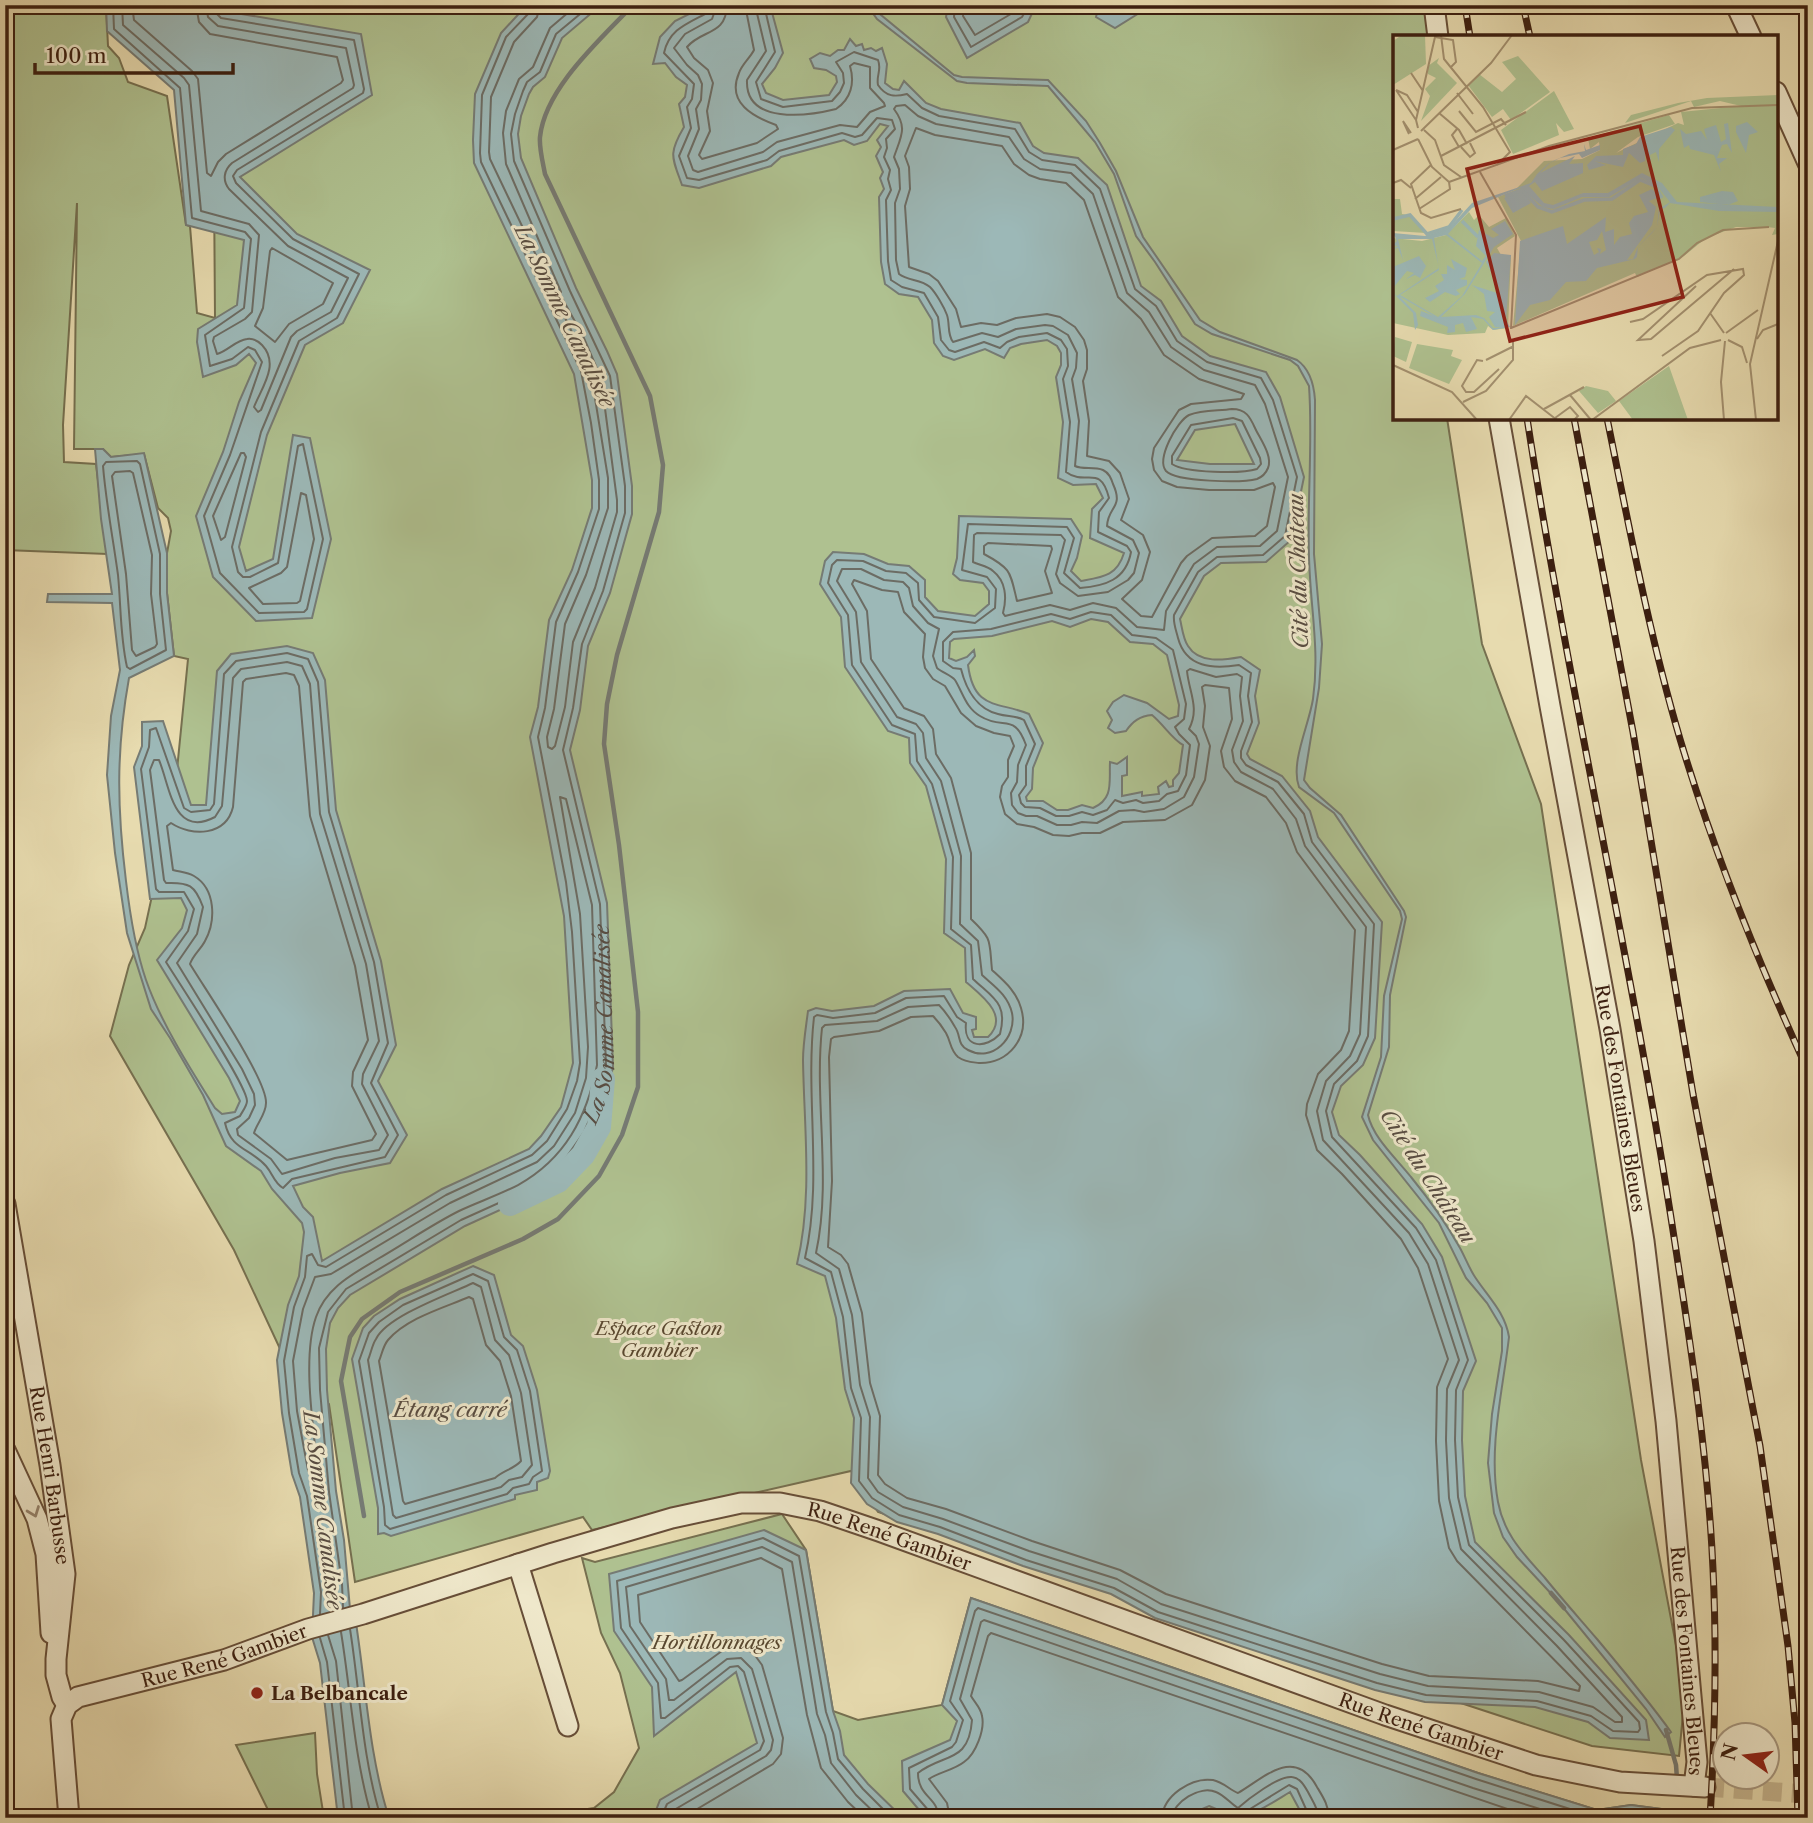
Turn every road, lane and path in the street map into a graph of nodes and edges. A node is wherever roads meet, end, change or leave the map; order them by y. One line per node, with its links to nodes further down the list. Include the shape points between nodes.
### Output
1 (1433, 5): 3 (street)
2 (1736, 5): 4 (street)
3 (1438, 35)
4 (1750, 35)
5 (1778, 96): 6 (street)
6 (1808, 163)
7 (1499, 420): 14 (street, Rue des Fontaines Bleues, via 1644,1241 1666,1421)
8 (5, 1204): 11 (street, Rue Henri Barbusse, via 65,1574)
9 (5, 1450): 11 (street, one-way to 11, via 37,1519 46,1554 52,1639)
10 (518, 1564): 12 (street, Rue René Gambier, via 224,1660 78,1697); 13 (street); 14 (street, Rue René Gambier, via 707,1510 741,1503 780,1503 820,1511 917,1544 1511,1758 1620,1782)
11 (58, 1647): 12 (street, Rue Henri Barbusse, via 57,1675)
12 (66, 1705): 15 (street, via 61,1719)
13 (568, 1726)
14 (1700, 1787)
15 (69, 1818)

